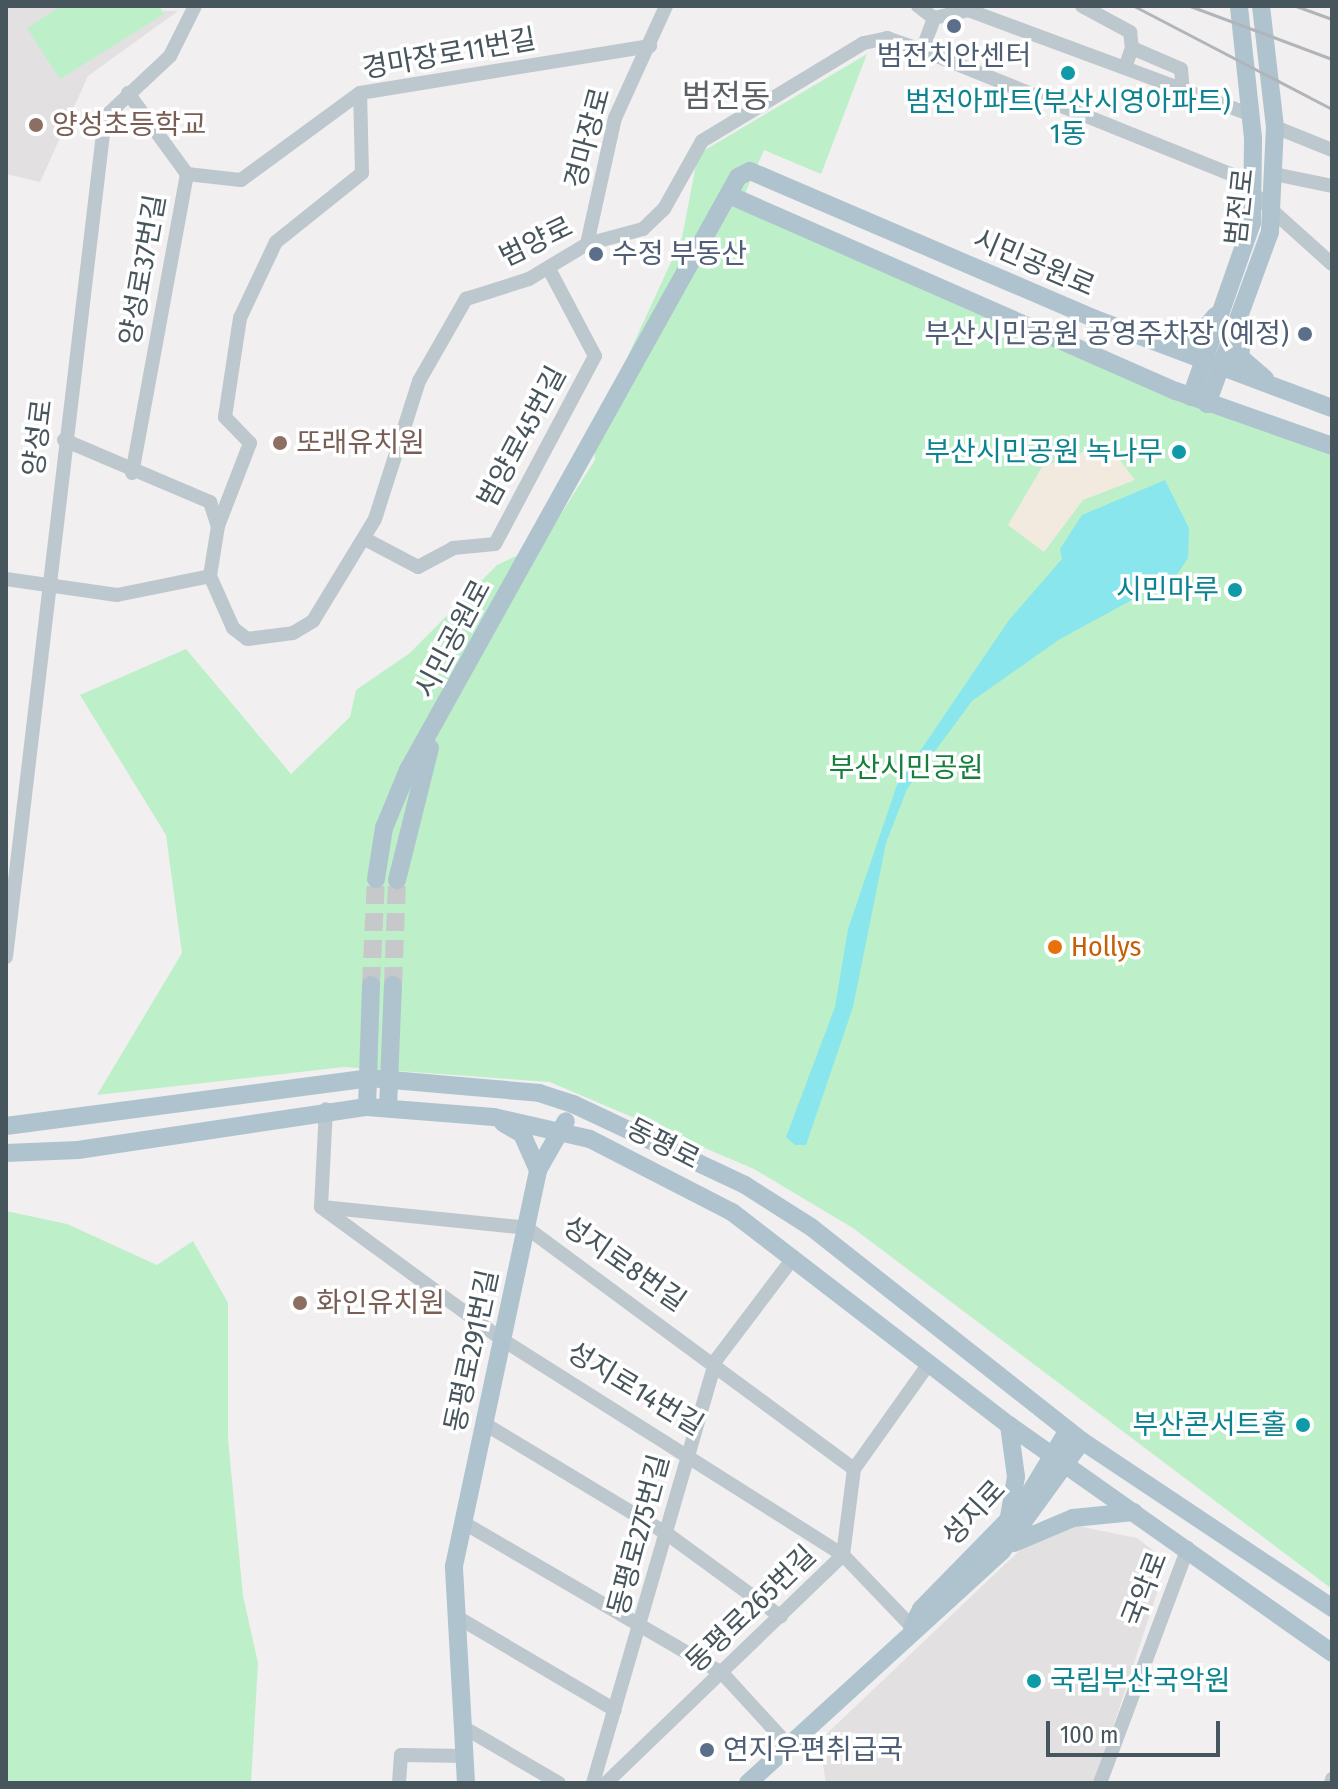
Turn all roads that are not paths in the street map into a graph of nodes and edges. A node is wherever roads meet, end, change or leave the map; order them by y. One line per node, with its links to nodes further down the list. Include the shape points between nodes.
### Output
1 (195, 6): 13 (street, 양성로, via 170,56)
2 (666, 6): 8 (street, 경마장로)
3 (918, 6): 7 (street)
4 (1082, 6): 9 (street, via 1130,32)
5 (1239, 6): 15 (main road, 범전로)
6 (1261, 6): 16 (main road, 범전로)
7 (934, 18): 10 (street); 11 (street, via 968,10)
8 (650, 46): 14 (street, 경마장로11번길); 24 (street, 경마장로, via 615,118)
9 (1132, 48): 11 (street); 12 (street, via 1181,69)
10 (922, 50): 21 (street, 범양로, via 1233,175); 24 (street, 범양로, via 887,38 864,43 702,141 664,209 643,229)
11 (1125, 68): 12 (street)
12 (1183, 90): 15 (street)
13 (128, 93): 18 (street, 양성로37번길); 33 (street, 양성로, via 105,117)
14 (360, 93): 18 (street, 경마장로11번길, via 241,180); 36 (street, via 362,173 300,218 256,273 225,389 225,417 250,443)
15 (1246, 113): 21 (main road, 범전로)
16 (1275, 127): 17 (street); 19 (main road, 범전로)
17 (1332, 150)
18 (187, 174): 35 (street, 양성로37번길)
19 (1274, 174): 20 (street); 23 (main road, 범전로)
20 (1332, 186)
21 (1254, 191): 23 (street, 범양로); 27 (main road, 범전로)
22 (729, 195): 28 (main road, 시민공원로, via 750,171); 31 (main road); 41 (main road, 시민공원로)
23 (1270, 211): 25 (street); 27 (main road, 범전로, via 1263,261)
24 (587, 244): 26 (street, 범양로)
25 (1332, 264)
26 (549, 269): 37 (street, 범양로, via 461,306 419,381); 37 (street, 범양로45번길, via 595,356 495,544 453,548 430,565 406,561)
27 (1236, 307): 28 (main road, via 1196,339); 29 (main road, 범전로); 30 (main road, via 1240,357)
28 (1149, 341): 29 (main road, 시민공원로)
29 (1212, 366): 30 (main road, 시민공원로); 31 (main road, 범전로)
30 (1280, 390): 32 (main road, 시민공원로)
31 (1199, 401): 34 (main road)
32 (1332, 408)
33 (64, 440): 35 (street); 40 (street, 양성로)
34 (1332, 446)
35 (132, 473): 36 (street, via 198,491)
36 (218, 526): 38 (street)
37 (365, 539): 38 (street, 범양로, via 313,621 270,639 247,639 233,628)
38 (210, 576): 40 (street, via 117,595)
39 (6, 579): 40 (street)
40 (46, 586): 44 (street, 양성로)
41 (435, 731): 42 (main road, 시민공원로, via 390,813); 43 (main road, 시민공원로)
42 (376, 879)
43 (397, 880)
44 (6, 957)
45 (371, 985): 47 (main road)
46 (393, 985): 48 (main road)
47 (369, 1078): 48 (main road, 동평로); 50 (main road); 54 (main road, 동평로)
48 (389, 1079): 49 (main road, 동평로, via 539,1093); 51 (main road)
49 (573, 1104): 55 (main road, 동평로291번길); 66 (main road, 동평로, via 791,1213)
50 (367, 1107): 51 (main road, 동평로); 52 (main road, 동평로)
51 (388, 1108): 53 (main road, 동평로)
52 (326, 1109): 56 (main road, 동평로, via 78,1150); 58 (street)
53 (494, 1117): 55 (main road, 동평로); 57 (main road, via 522,1134)
54 (6, 1126)
55 (562, 1129): 57 (main road, 동평로291번길); 60 (main road, 동평로, via 732,1212)
56 (6, 1153)
57 (538, 1170): 59 (main road, 동평로291번길)
58 (321, 1207): 59 (street, 성지로8번길); 61 (street, 성지로14번길)
59 (527, 1228): 61 (main road, 동평로291번길); 62 (street, 성지로8번길)
60 (794, 1257): 62 (street, 동평로275번길); 63 (main road, 동평로)
61 (503, 1340): 64 (main road, 동평로291번길); 67 (street, 성지로14번길)
62 (716, 1360): 67 (street, 동평로275번길); 69 (street, 성지로8번길)
63 (930, 1362): 65 (main road, 동평로); 69 (street, 동평로265번길)
64 (485, 1424): 73 (main road, 동평로291번길); 74 (street)
65 (1009, 1425): 68 (main road, 동평로); 72 (main road, via 1016,1477)
66 (1075, 1435): 68 (main road, 성지로); 71 (main road, 동평로)
67 (689, 1451): 74 (street, 동평로275번길); 77 (street, 성지로14번길)
68 (1060, 1461): 70 (main road, 동평로); 72 (main road, 성지로); 76 (main road, 성지로)
69 (854, 1469): 77 (street, 동평로265번길)
70 (1135, 1512): 75 (main road, 동평로); 76 (main road, 성지로, via 1036,1528)
71 (1189, 1517): 78 (main road); 82 (main road)
72 (1008, 1520): 83 (main road, 성지로)
73 (464, 1523): 79 (main road, 동평로291번길, via 454,1566); 81 (street)
74 (666, 1533): 80 (street); 81 (street, 동평로275번길)
75 (1188, 1548): 84 (main road, via 1265,1588); 85 (main road); 97 (street, 국악로)
76 (1002, 1551): 83 (main road, 성지로)
77 (843, 1555): 80 (street, 동평로265번길); 83 (street, 성지로14번길)
78 (1332, 1608)
79 (457, 1617): 87 (street); 88 (main road, 동평로291번길)
80 (781, 1617): 86 (street, 동평로265번길)
81 (642, 1621): 86 (street); 87 (street, 동평로275번길)
82 (1332, 1622)
83 (912, 1627): 89 (main road, 성지로)
84 (1332, 1637)
85 (1332, 1653)
86 (723, 1674): 89 (street); 95 (street, 동평로265번길)
87 (615, 1710): 94 (street, 동평로275번길)
88 (463, 1727): 90 (main road, 동평로291번길); 93 (street)
89 (788, 1745): 96 (main road, 성지로)
90 (465, 1756): 91 (street, via 401,1755); 92 (main road, 동평로291번길)
91 (399, 1783)
92 (466, 1783)
93 (559, 1783)
94 (593, 1783)
95 (606, 1783)
96 (748, 1783)
97 (1100, 1783)

